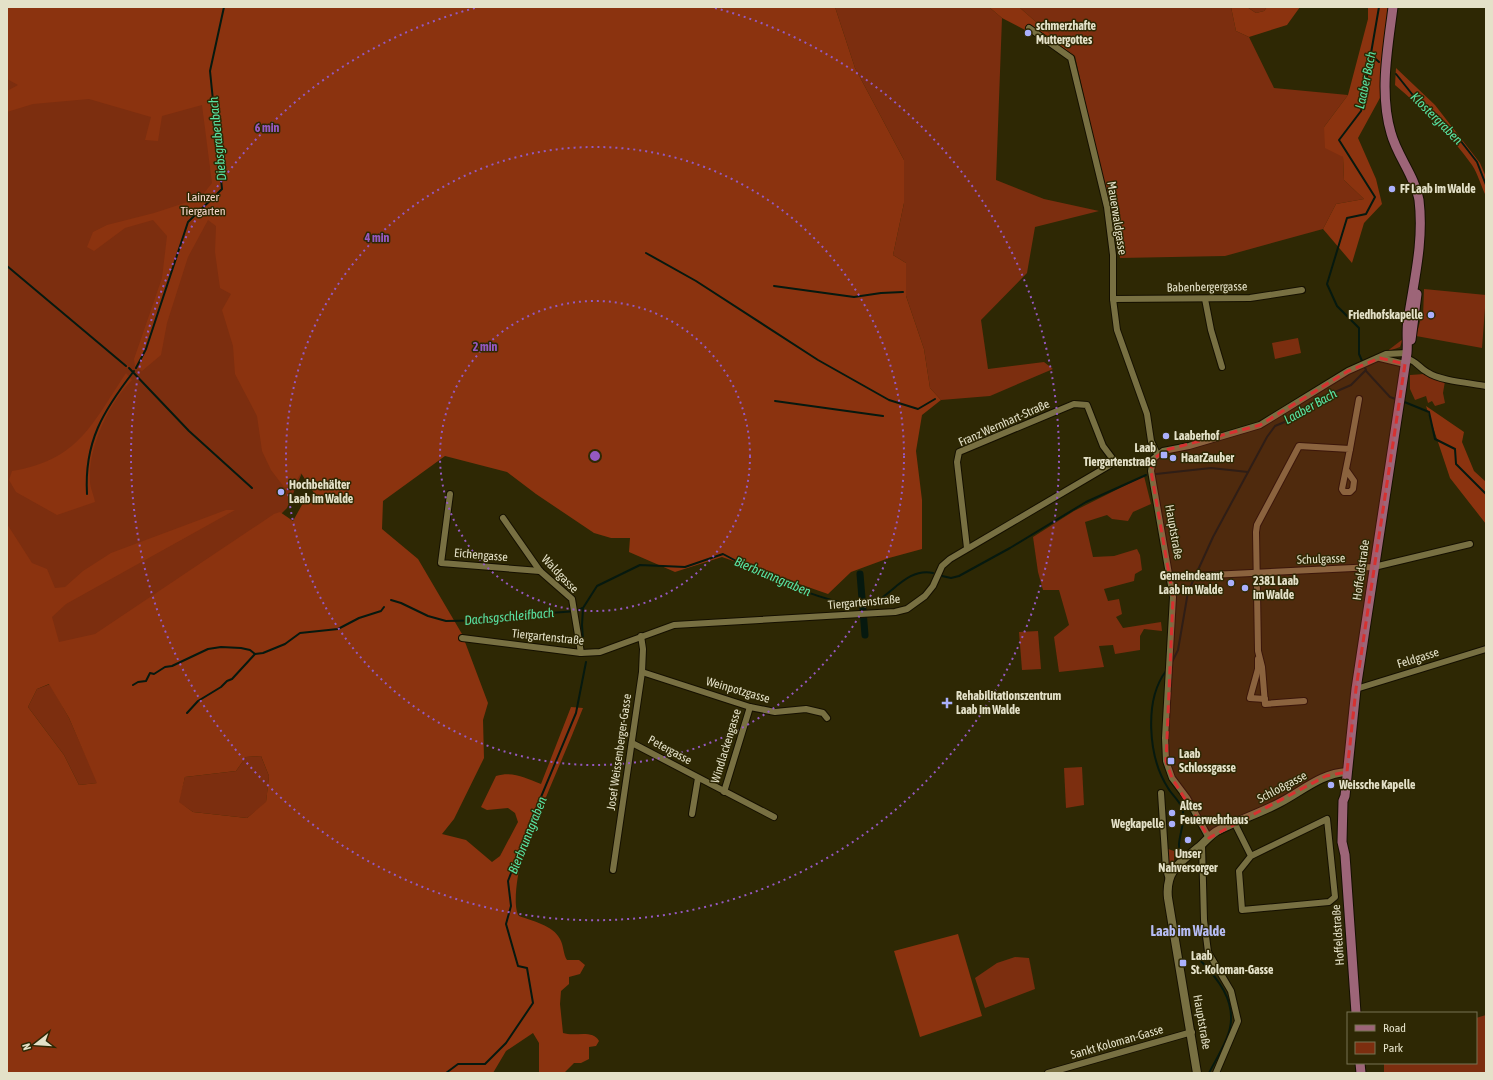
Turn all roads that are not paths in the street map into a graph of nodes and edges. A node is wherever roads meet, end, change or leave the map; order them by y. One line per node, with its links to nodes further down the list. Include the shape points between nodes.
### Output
1 (1393, 7): 6 (main road, Hoffeldstraße, via 1386,70 1386,112 1391,133 1412,177 1421,220 1416,308)
2 (1029, 28): 5 (street, Mauerwaldgasse, via 1071,58 1107,207 1113,255)
3 (1302, 290): 4 (street, Babenbergergasse, via 1250,298)
4 (1205, 298): 5 (street, Babenbergergasse); 8 (street)
5 (1113, 299): 12 (street, Mauerwaldgasse, via 1117,330 1147,414 1151,441)
6 (1406, 356): 7 (street); 7 (street, via 1386,354); 9 (street, via 1429,374); 20 (main road, Hoffeldstraße)
7 (1380, 358): 12 (street, via 1348,371 1260,425)
8 (1222, 368)
9 (1486, 386)
10 (1359, 400): 11 (street)
11 (1350, 449): 15 (street); 22 (street, via 1303,445 1296,449 1257,525)
12 (1157, 454): 14 (street)
13 (1115, 462): 14 (street); 19 (street, Tiergartenstraße); 19 (street, Franz Wernhart-Straße, via 1103,446 1087,405 1074,404 959,452 957,462)
14 (1151, 464): 23 (street, Hauptstraße)
15 (1347, 471)
16 (450, 494): 21 (street, Eichengasse, via 441,563)
17 (503, 518): 21 (street, Waldgasse)
18 (1470, 544): 20 (street, Schulgasse)
19 (967, 548): 24 (street, Tiergartenstraße, via 942,566 933,586 917,603 907,609 895,612 674,625)
20 (1374, 567): 22 (street, Schulgasse); 30 (main road, Hoffeldstraße)
21 (540, 570): 28 (street, Waldgasse, via 572,600)
22 (1257, 572): 23 (street, Schulgasse); 27 (street)
23 (1170, 577): 43 (street, Hauptstraße, via 1173,597 1165,738 1168,771 1197,814)
24 (641, 636): 28 (street, Tiergartenstraße, via 600,652); 29 (street, Josef Weissenberger-Gasse)
25 (462, 638): 28 (street, Tiergartenstraße)
26 (1486, 649): 30 (street, Feldgasse)
27 (1258, 651): 31 (street); 31 (street, via 1258,669 1250,698)
28 (581, 653)
29 (642, 672): 33 (street, Weinpotzgasse); 35 (street, Josef Weissenberger-Gasse)
30 (1356, 689): 36 (main road, Hoffeldstraße)
31 (1265, 699): 32 (street, via 1265,704)
32 (1304, 701)
33 (750, 707): 34 (street, Weinpotzgasse, via 775,712 806,709 824,713); 38 (street, Windlackengasse)
34 (827, 718)
35 (632, 743): 37 (street, Petergasse); 46 (street, Josef Weissenberger-Gasse)
36 (1346, 772): 42 (street, Schloßgasse, via 1326,776 1281,803); 48 (main road, Hoffeldstraße, via 1348,842 1345,855)
37 (698, 778): 38 (street, Petergasse); 40 (street, Petergasse)
38 (724, 792): 41 (street, Petergasse)
39 (1161, 792): 47 (street, Hauptstraße)
40 (692, 814)
41 (774, 818)
42 (1235, 824): 43 (street, Schloßgasse, via 1215,832); 45 (street)
43 (1209, 838): 44 (street, Hauptstraße)
44 (1202, 845): 47 (street, Hauptstraße, via 1177,865); 52 (street, via 1204,920 1208,952 1231,991 1238,1020)
45 (1251, 856): 45 (street, via 1326,820 1335,897 1329,902 1242,910 1239,871)
46 (613, 870)
47 (1169, 881): 49 (street, Hauptstraße, via 1168,898)
48 (1356, 1012)
49 (1192, 1032): 50 (street, Sankt Koloman-Gasse); 51 (street, Hauptstraße)
50 (1048, 1073)
51 (1198, 1073)
52 (1216, 1073)

